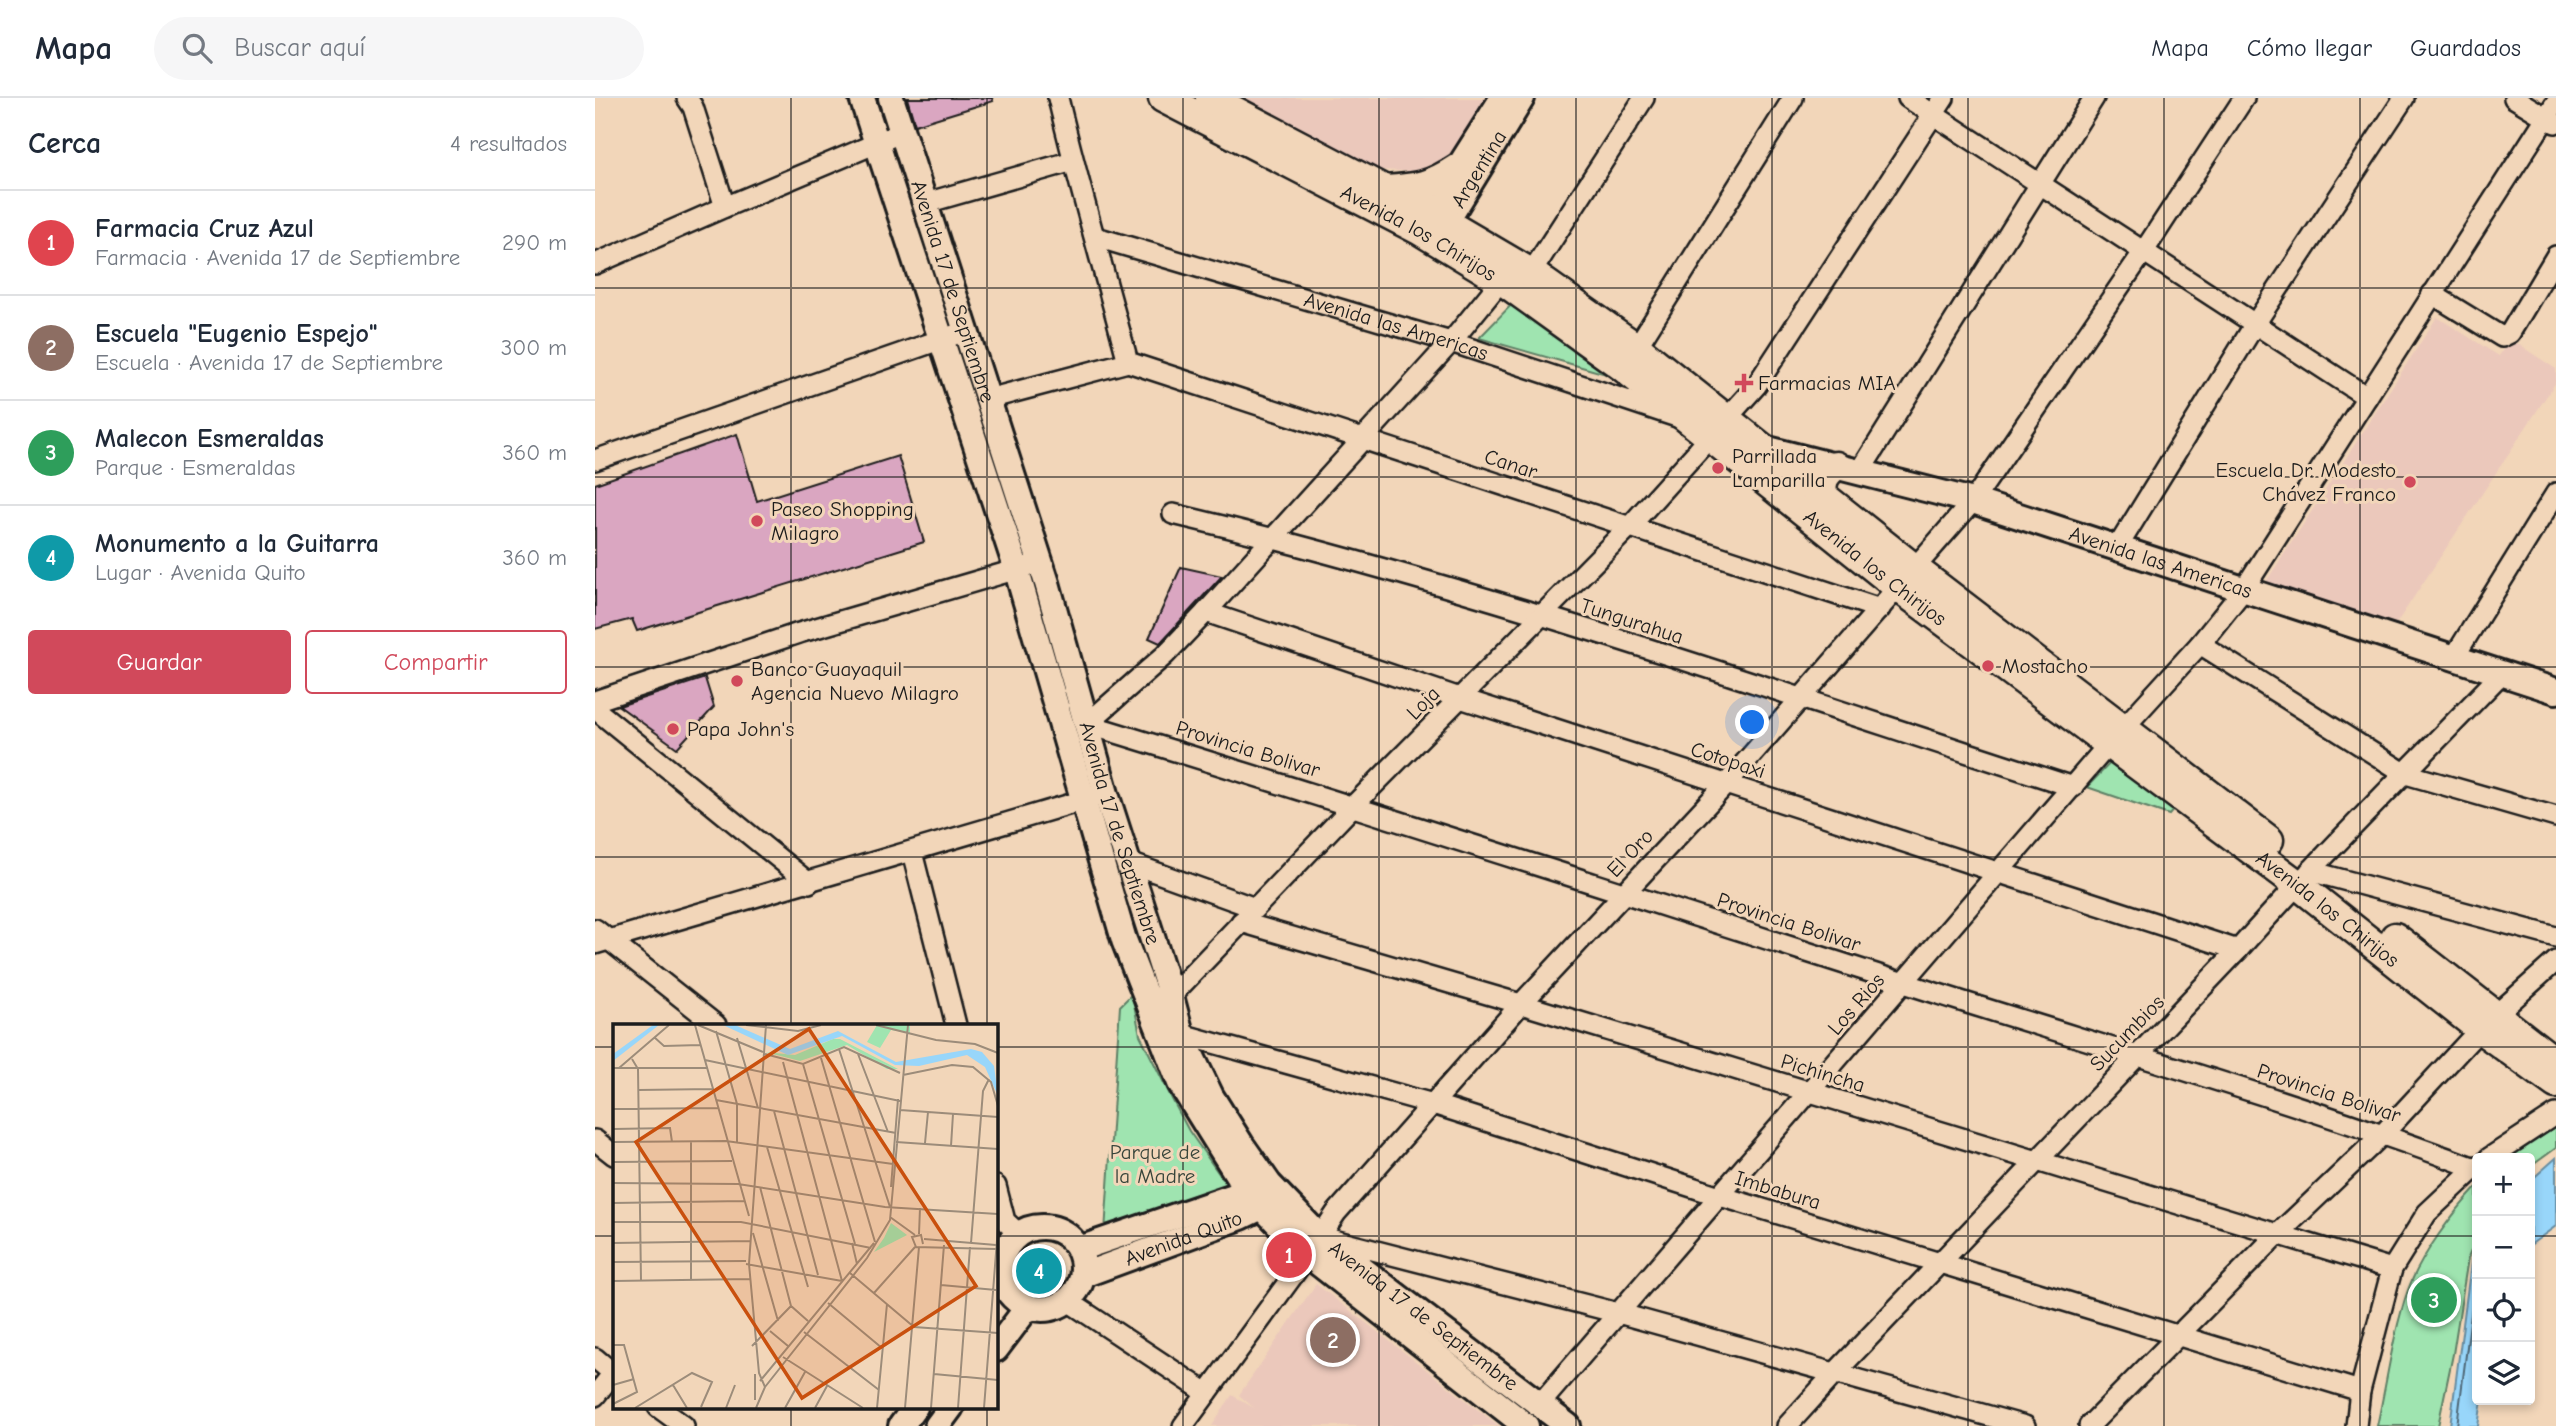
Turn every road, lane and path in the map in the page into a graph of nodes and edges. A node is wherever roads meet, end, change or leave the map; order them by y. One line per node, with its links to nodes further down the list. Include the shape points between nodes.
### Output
1 (687, 98): 25 (street)
2 (862, 98): 19 (street, Avenida 17 de Septiembre)
3 (891, 98): 18 (street, Avenida 17 de Septiembre)
4 (1058, 98): 20 (street)
5 (1163, 98): 26 (main road, Avenida los Chirijos)
6 (1210, 98): 23 (main road, Avenida los Chirijos)
7 (1503, 98): 21 (street, Argentina)
8 (1523, 98): 26 (street, Argentina)
9 (1644, 98): 31 (street)
10 (1793, 98): 37 (street)
11 (1908, 98): 16 (street)
12 (2094, 98): 22 (street)
13 (2243, 98): 28 (street, El Oro)
14 (2404, 98): 33 (street)
15 (2514, 98): 17 (street)
16 (1938, 106): 22 (street); 41 (street, Loja, via 1756,386)
17 (2553, 114): 32 (street, Los Rios)
18 (903, 132): 19 (street); 24 (street, Avenida 17 de Septiembre)
19 (875, 143): 25 (street); 35 (street, Avenida 17 de Septiembre)
20 (1073, 161): 24 (street); 27 (street)
21 (1458, 168): 23 (main road, via 1437,182); 26 (street, Argentina)
22 (2040, 183): 28 (street); 45 (street)
23 (1385, 190): 26 (main road, Avenida los Chirijos)
24 (926, 203): 34 (street, Avenida 17 de Septiembre)
25 (725, 207): 30 (street)
26 (1432, 226): 31 (main road, Avenida los Chirijos)
27 (1096, 237): 36 (street, Avenida las Americas); 38 (street)
28 (2144, 251): 33 (street); 48 (street, El Oro)
29 (2556, 256): 32 (street, via 2510,333 2503,337)
30 (595, 264)
31 (1516, 272): 36 (street); 37 (main road, Avenida los Chirijos)
32 (2432, 295): 39 (street, Los Rios)
33 (2255, 324): 39 (street); 52 (street)
34 (967, 332): 35 (street); 40 (street, Avenida 17 de Septiembre)
35 (940, 339): 44 (street); 54 (street, Avenida 17 de Septiembre)
36 (1451, 342): 41 (street, Avenida las Americas); 42 (street)
37 (1630, 358): 41 (main road, Avenida los Chirijos)
38 (1128, 362): 40 (street); 42 (street, Canar)
39 (2367, 397): 56 (street, Los Rios)
40 (988, 399): 53 (street, Avenida 17 de Septiembre)
41 (1710, 427): 43 (main road, Avenida los Chirijos); 50 (street, Loja); 55 (main road, Avenida los Chirijos)
42 (1363, 440): 50 (street, Canar); 51 (street)
43 (1762, 448): 45 (street, Avenida las Americas); 47 (main road, Avenida los Chirijos)
44 (595, 460)
45 (1847, 470): 47 (main road, via 1829,471 1822,483); 48 (street, Avenida las Americas)
46 (2556, 493): 61 (street)
47 (1824, 497): 55 (main road, Avenida los Chirijos)
48 (1973, 501): 52 (street, Avenida las Americas); 55 (street, El Oro)
49 (1173, 514): 51 (street, Tungurahua)
50 (1630, 527): 57 (street, Canar); 59 (street, Loja)
51 (1274, 538): 58 (street); 59 (street, Tungurahua)
52 (2117, 548): 56 (street, Avenida las Americas)
53 (1040, 562): 54 (street); 68 (street, Avenida 17 de Septiembre)
54 (1016, 570): 66 (street, via 799,633); 73 (street, Avenida 17 de Septiembre)
55 (1907, 578): 57 (street, El Oro); 69 (main road, Avenida los Chirijos)
56 (2244, 589): 60 (street, Los Rios); 61 (street, Avenida las Americas)
57 (1880, 609): 65 (street, El Oro)
58 (1206, 612): 64 (street, Cotopaxi); 68 (street)
59 (1542, 615): 64 (street, Loja); 65 (street, Tungurahua)
60 (2200, 644): 69 (street, Los Rios); 70 (street)
61 (2453, 659): 62 (street, Avenida las Americas)
62 (2501, 674): 63 (street, Avenida las Americas); 70 (street, Sucumbios)
63 (2556, 691)
64 (1460, 698): 71 (street, Cotopaxi); 74 (street, Loja)
65 (1801, 699): 71 (street, El Oro); 72 (street, Tungurahua)
66 (595, 701)
67 (595, 709): 80 (street)
68 (1087, 724): 73 (street, Avenida 17 de Septiembre); 74 (street, Provincia Bolivar)
69 (2116, 736): 72 (street, Los Rios); 79 (main road, Avenida los Chirijos)
70 (2406, 774): 75 (street); 79 (street, Sucumbios)
71 (1727, 783): 78 (street, Cotopaxi); 81 (street, El Oro)
72 (2073, 787): 78 (street, Los Rios)
73 (1095, 797): 76 (street); 77 (street, Avenida 17 de Septiembre); 89 (street, Avenida 17 de Septiembre, via 1124,940)
74 (1354, 805): 81 (street, Provincia Bolivar); 82 (street, Loja)
75 (2556, 817)
76 (912, 852): 80 (street); 94 (street)
77 (1127, 862): 82 (street); 90 (street, Avenida 17 de Septiembre)
78 (1999, 872): 86 (street, Cotopaxi); 88 (street, Los Rios)
79 (2304, 878): 85 (street); 86 (street, Sucumbios); 92 (main road, Avenida los Chirijos)
80 (809, 883): 84 (street)
81 (1624, 892): 88 (street, Provincia Bolivar); 91 (street, El Oro)
82 (1255, 908): 83 (street, Loja)
83 (1241, 922): 90 (street, Loja); 91 (street, Pichincha)
84 (599, 937): 93 (street)
85 (2556, 937)
86 (2238, 950): 96 (street, Sucumbios)
87 (2556, 961): 92 (street)
88 (1904, 983): 96 (street, Provincia Bolivar); 99 (street, Los Rios)
89 (1144, 990): 90 (street); 110 (street, Avenida 17 de Septiembre, via 1180,1083)
90 (1171, 996): 95 (street, Avenida 17 de Septiembre)
91 (1521, 1004): 99 (street, Pichincha); 100 (street, El Oro)
92 (2488, 1023): 97 (main road, Avenida los Chirijos); 98 (main road, Avenida los Chirijos); 102 (street)
93 (715, 1024)
94 (956, 1024)
95 (1181, 1034): 100 (street, Imbabura); 110 (street, Avenida 17 de Septiembre)
96 (2137, 1056): 102 (street, Provincia Bolivar); 106 (street, Sucumbios)
97 (2556, 1062)
98 (2556, 1084)
99 (1809, 1093): 106 (street, Pichincha); 111 (street, Los Rios)
100 (1433, 1104): 111 (street, Imbabura); 114 (street, El Oro, via 1336,1213)
101 (2556, 1114): 104 (street)
102 (2383, 1134): 107 (street, Provincia Bolivar); 113 (street)
103 (595, 1140): 105 (street)
104 (2497, 1153)
105 (613, 1154)
106 (2036, 1162): 113 (street, Pichincha); 117 (street, Sucumbios)
107 (2472, 1162)
108 (2472, 1171): 118 (street, via 2427,1213)
109 (997, 1190): 112 (street, via 1005,1221)
110 (1265, 1195): 114 (street, Avenida 17 de Septiembre); 115 (street, Avenida Quito); 119 (street, Avenida Quito, via 1241,1217)
111 (1720, 1196): 117 (street, Imbabura); 123 (street, Los Rios)
112 (1019, 1234): 115 (street, via 1032,1228 1059,1230); 116 (street)
113 (2277, 1235): 118 (street, Pichincha); 124 (street)
114 (1314, 1246): 123 (street); 131 (street, El Oro); 133 (street, Avenida 17 de Septiembre); 141 (street, Avenida 17 de Septiembre)
115 (1079, 1249): 119 (street)
116 (999, 1252): 120 (street)
117 (1940, 1263): 124 (street, Imbabura); 128 (street, Sucumbios)
118 (2392, 1269): 130 (street)
119 (1083, 1275): 121 (street)
120 (1000, 1294): 122 (street)
121 (1068, 1301): 122 (street, via 1052,1309); 131 (street)
122 (1027, 1308): 125 (street)
123 (1618, 1314): 128 (street); 133 (street, Los Rios)
124 (2179, 1337): 130 (street, Imbabura); 145 (street)
125 (997, 1348)
126 (595, 1358): 127 (street)
127 (613, 1372)
128 (1835, 1373): 143 (street, Sucumbios); 144 (street)
129 (613, 1374): 132 (street)
130 (2360, 1391): 146 (street)
131 (1207, 1393): 140 (street, El Oro)
132 (595, 1396)
133 (1540, 1404): 142 (street, Avenida 17 de Septiembre)
134 (659, 1408): 137 (street)
135 (914, 1408): 138 (street)
136 (950, 1408): 139 (street)
137 (684, 1426)
138 (901, 1426)
139 (937, 1426)
140 (1183, 1426)
141 (1526, 1426)
142 (1568, 1426)
143 (1787, 1426)
144 (2025, 1426)
145 (2089, 1426)
146 (2356, 1426)

